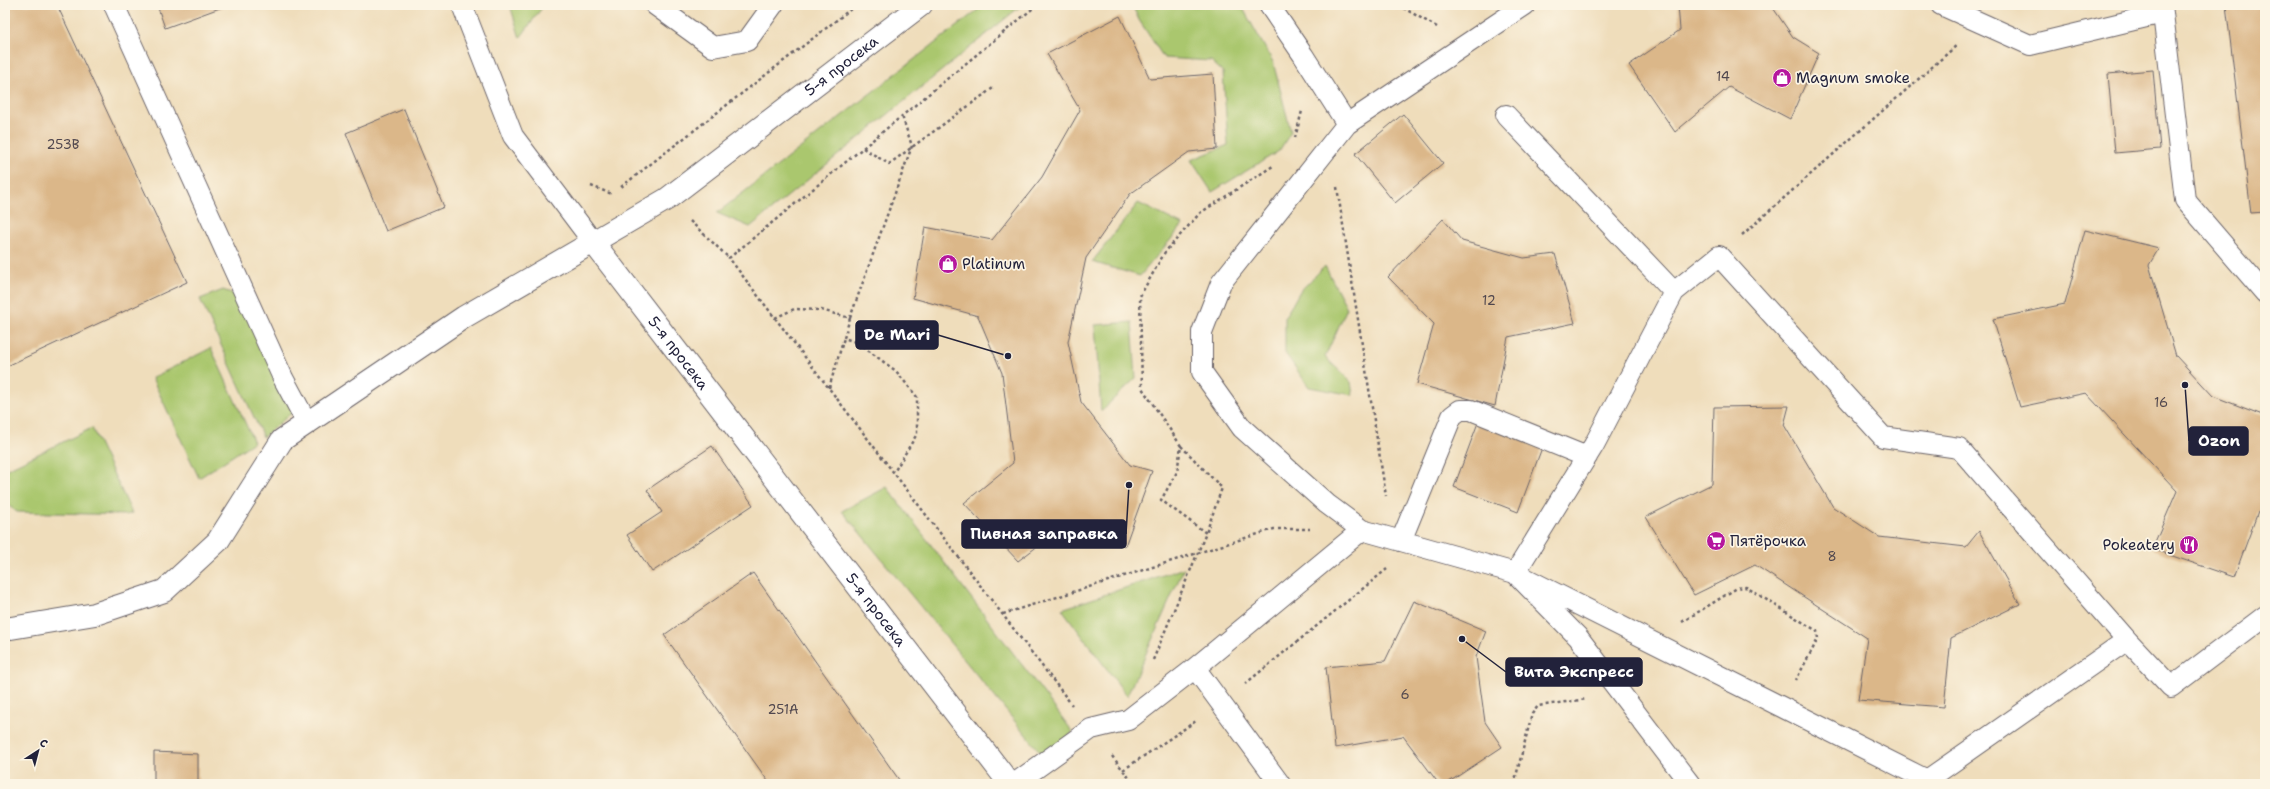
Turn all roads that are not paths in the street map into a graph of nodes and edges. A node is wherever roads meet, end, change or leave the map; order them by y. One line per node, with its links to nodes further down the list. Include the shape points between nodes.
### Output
1 (114, 5): 15 (lane, via 283,378)
2 (462, 5): 12 (lane, via 513,136)
3 (655, 5): 4 (lane, via 713,47 748,41)
4 (773, 5)
5 (921, 5): 12 (street, 5-я просека, via 667,199)
6 (1268, 5): 11 (lane)
7 (1525, 5): 11 (lane)
8 (1941, 5): 9 (lane, via 2030,44)
9 (2163, 9): 14 (lane, via 2185,200)
10 (1506, 115): 13 (lane)
11 (1347, 124): 17 (lane, via 1221,283 1202,332 1202,372 1242,428 1327,504)
12 (593, 242): 15 (street, via 464,317); 24 (street, 5-я просека)
13 (1674, 292): 16 (lane); 22 (lane, via 1719,256 1883,437 1959,448)
14 (2265, 293)
15 (307, 423): 21 (street, via 282,440 218,541 164,591 95,614)
16 (1587, 457): 18 (lane, via 1471,410 1460,410 1452,416); 19 (lane)
17 (1362, 530): 18 (lane); 23 (lane)
18 (1403, 541): 19 (lane)
19 (1515, 573): 22 (lane, via 1926,780); 27 (lane, via 1578,637)
20 (2265, 616): 22 (lane, via 2171,687)
21 (5, 629)
22 (2127, 640)
23 (1195, 668): 25 (lane, via 1128,720 1091,729); 26 (lane)
24 (1010, 784)
25 (1014, 784)
26 (1280, 784)
27 (1690, 784)

